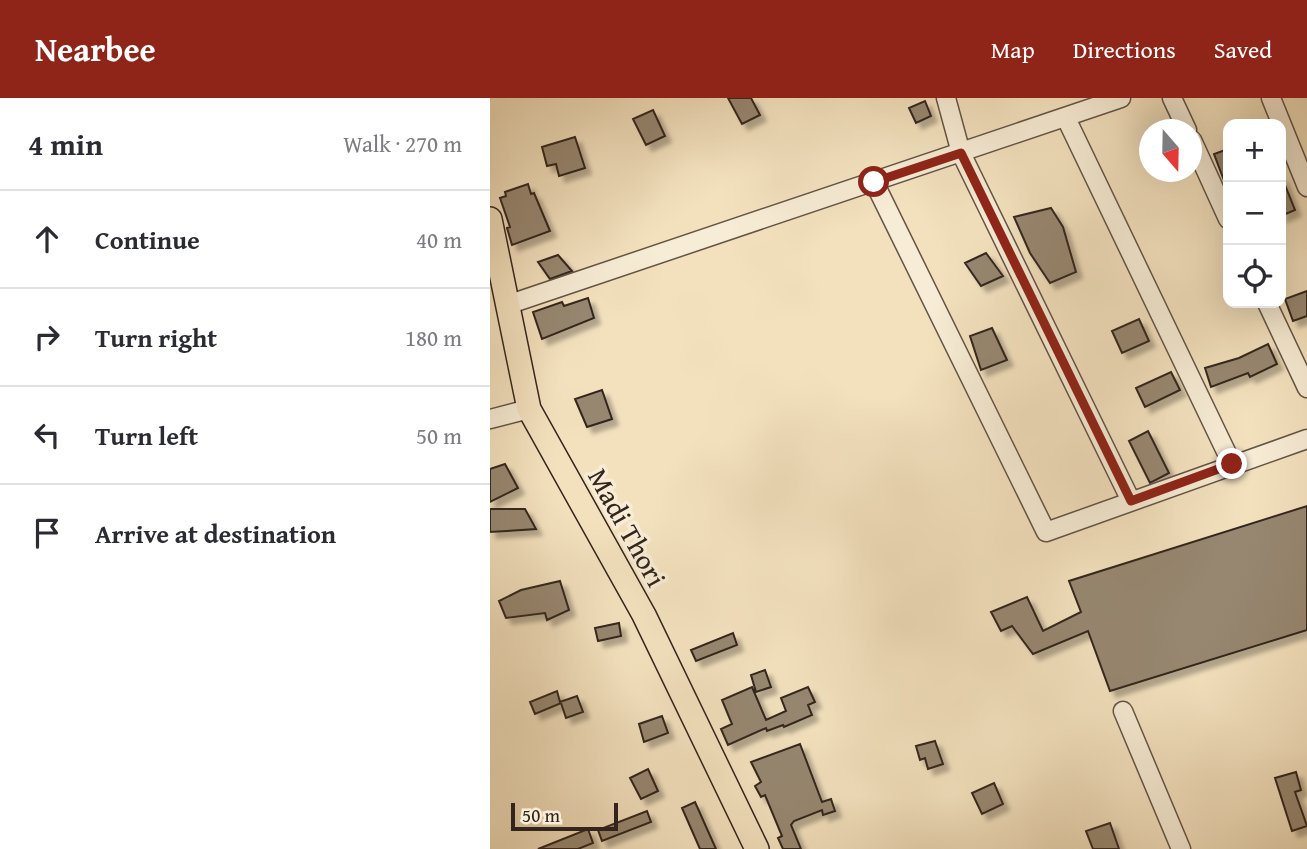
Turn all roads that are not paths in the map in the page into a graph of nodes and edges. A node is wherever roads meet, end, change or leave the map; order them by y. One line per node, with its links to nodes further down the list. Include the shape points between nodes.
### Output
1 (946, 98): 7 (street)
2 (1121, 98): 5 (street)
3 (1172, 98): 6 (street)
4 (1271, 98): 10 (street)
5 (1066, 118): 7 (street); 19 (street)
6 (1182, 119)
7 (961, 153): 9 (street); 20 (street)
8 (1202, 162): 11 (street)
9 (874, 182): 13 (street); 20 (street, via 1041,527 1052,531)
10 (1307, 187)
11 (1223, 208)
12 (490, 219): 13 (main road, Madi Thori)
13 (507, 305): 16 (main road, Madi Thori)
14 (1269, 308): 15 (street)
15 (1307, 388)
16 (529, 409): 17 (street); 22 (main road, Madi Thori, via 643,615)
17 (490, 419)
18 (1307, 439): 19 (street)
19 (1232, 464): 20 (street)
20 (1131, 501)
21 (1123, 711): 23 (street)
22 (757, 849)
23 (1181, 849)

